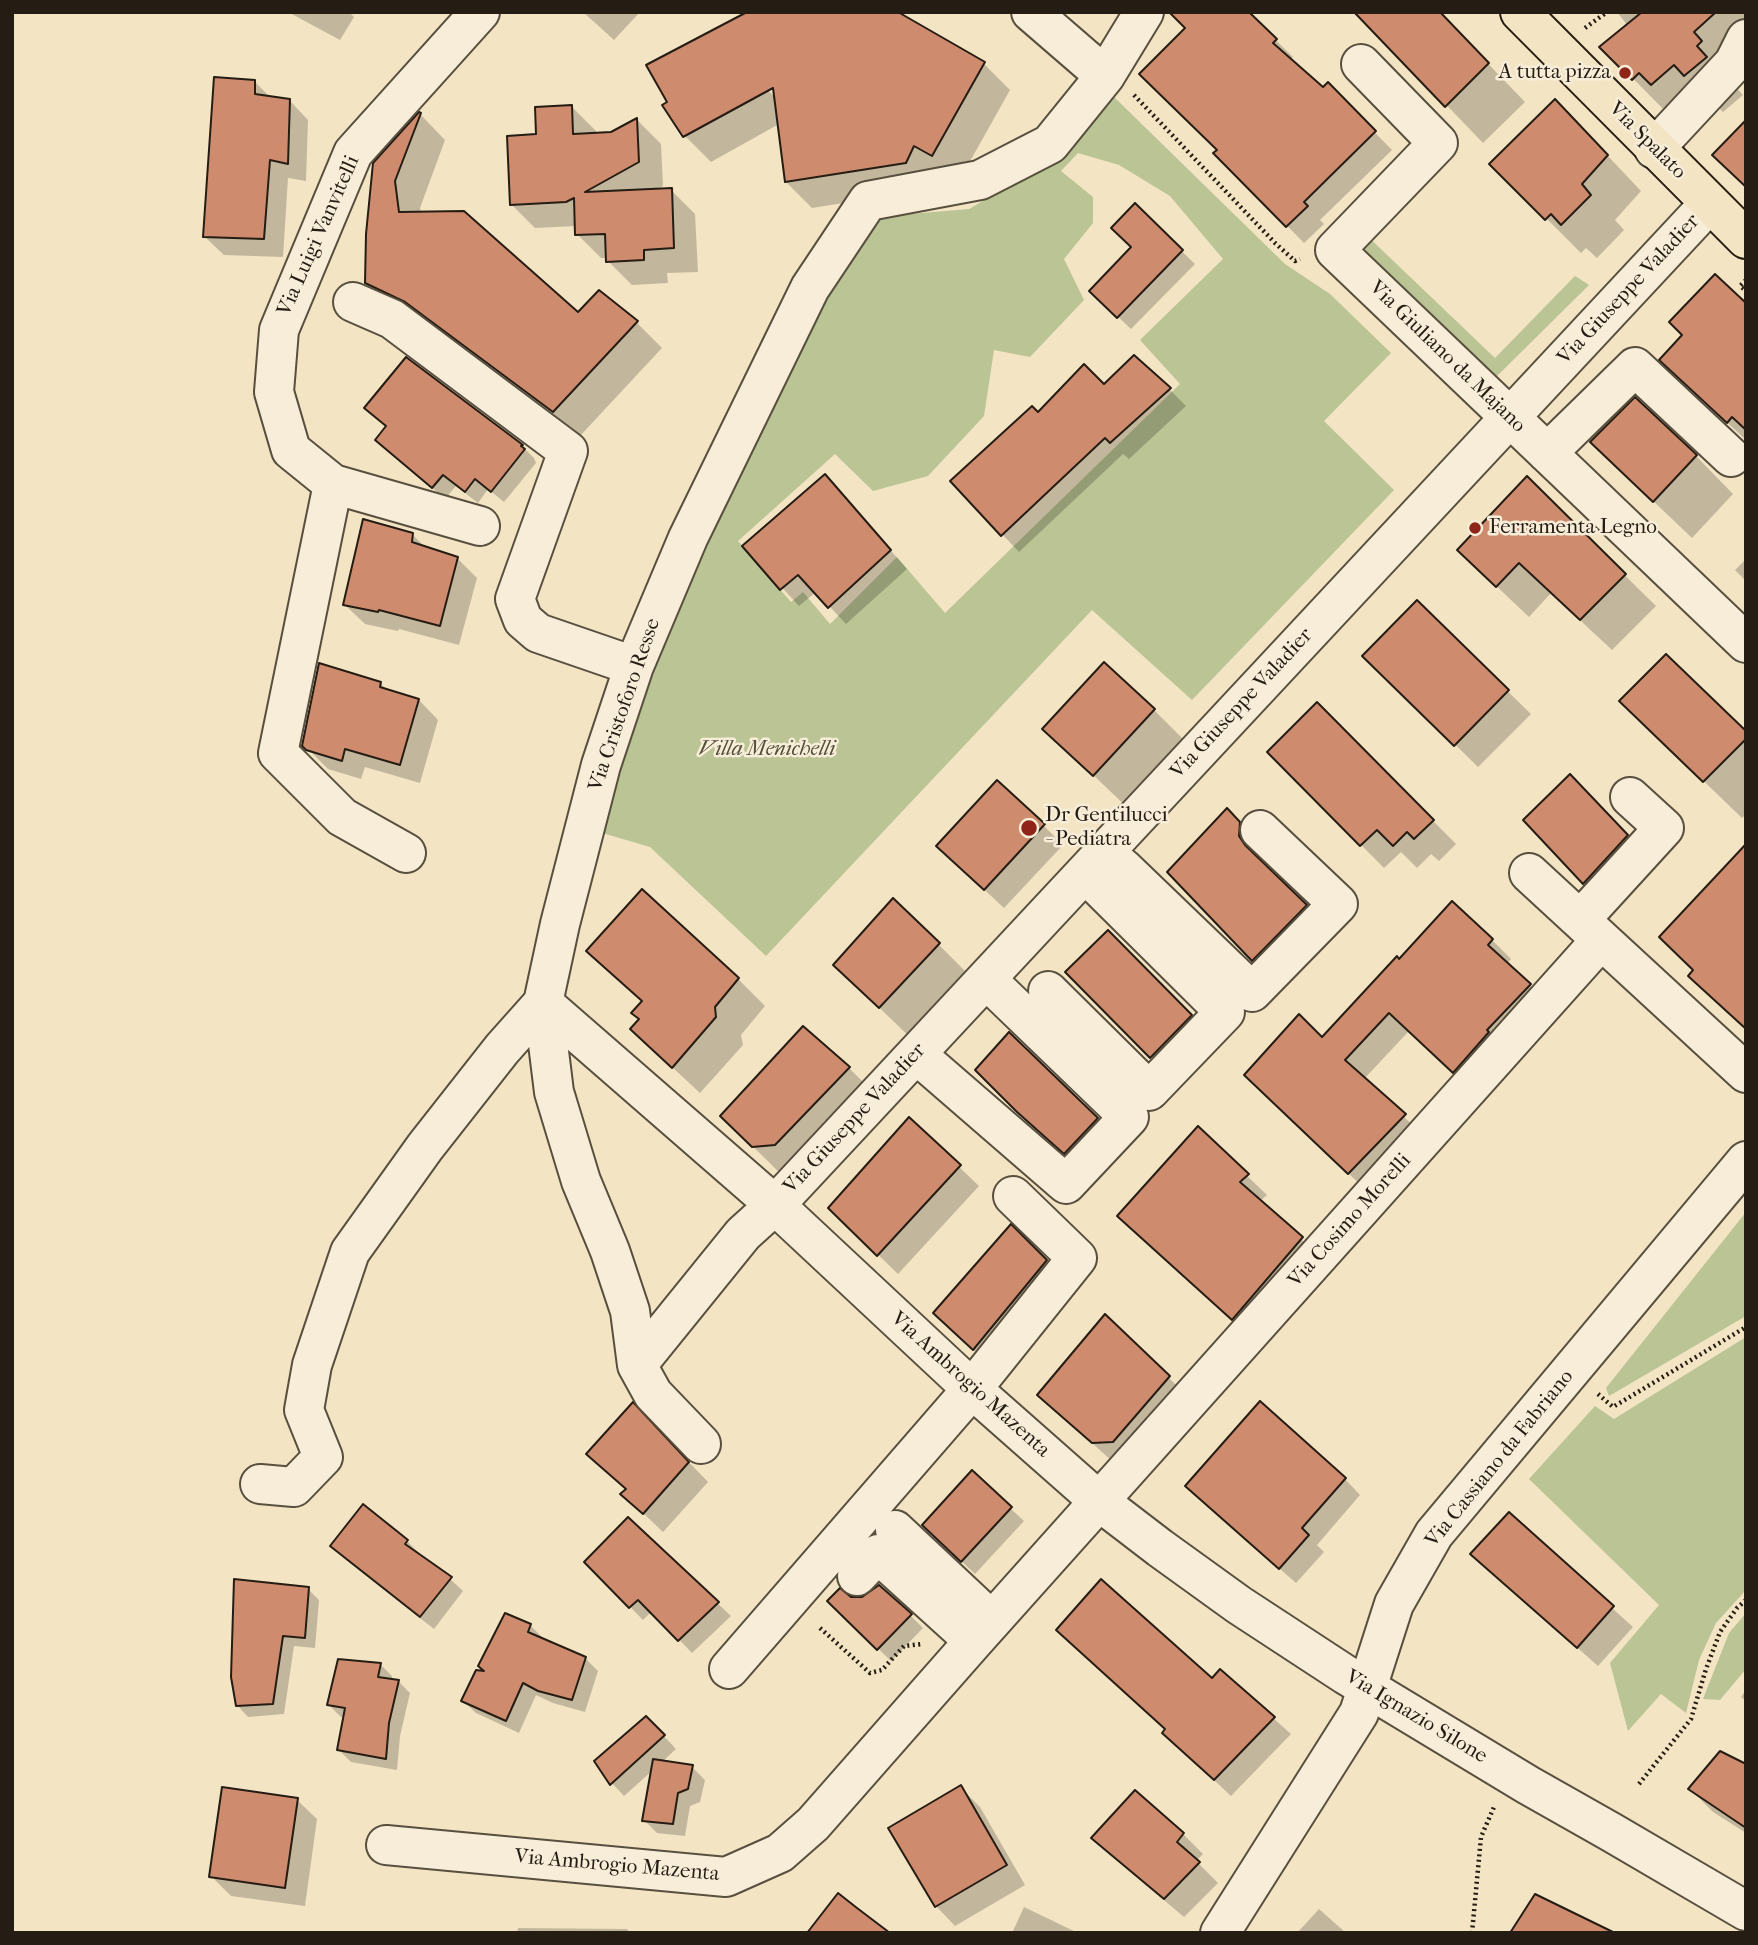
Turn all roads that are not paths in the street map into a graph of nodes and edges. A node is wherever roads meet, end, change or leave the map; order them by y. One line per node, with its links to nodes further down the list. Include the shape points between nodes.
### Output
1 (480, 12): 15 (street, Via Luigi Vanvitelli, via 354,153 279,330 274,391 291,450)
2 (1031, 12): 7 (street)
3 (1144, 12): 7 (street, Via Cristoforo Resse)
4 (1520, 12): 8 (main road, Via Spalato)
5 (1746, 39): 8 (street, via 1734,63)
6 (1361, 64): 12 (street, Via Giuliano da Majano, via 1438,143 1335,250)
7 (1107, 72): 18 (street, Via Cristoforo Resse, via 1050,144 980,180 868,201 810,288 688,538)
8 (1654, 149): 9 (main road, Via Spalato)
9 (1709, 204): 10 (main road, Via Spalato); 12 (street, Via Giuseppe Valadier)
10 (1746, 239)
11 (353, 302): 18 (street, via 392,319 568,451 515,599 523,620 538,633)
12 (1510, 418): 13 (street, Via Giuliano da Majano); 22 (street, Via Giuseppe Valadier)
13 (1547, 453): 14 (street, via 1635,367); 17 (street, Via Giuliano da Majano)
14 (1731, 457)
15 (333, 484): 16 (street, Via Luigi Vanvitelli); 21 (street, via 278,753 342,817)
16 (480, 526)
17 (1746, 643)
18 (634, 666): 27 (street, Via Cristoforo Resse, via 601,765)
19 (1630, 797): 24 (street, Via Cosimo Morelli, via 1664,828)
20 (1260, 830): 22 (street, via 1338,904 1252,992 1133,877)
21 (406, 853)
22 (1094, 862): 25 (street, Via Giuseppe Valadier); 26 (street, via 1225,1012 1149,1091)
23 (1528, 873): 24 (street)
24 (1590, 930): 29 (street); 37 (street, Via Cosimo Morelli)
25 (986, 979): 28 (street, Via Giuseppe Valadier); 28 (street, via 1129,1117 1066,1184)
26 (1048, 991)
27 (543, 1003): 32 (street, Via Ambrogio Mazenta); 33 (street, via 554,1092 581,1181 630,1311); 36 (street, Via Cristoforo Resse, via 425,1147 350,1252 312,1365 304,1410 323,1457 295,1487)
28 (916, 1054): 32 (street, Via Giuseppe Valadier)
29 (1746, 1073)
30 (1746, 1161): 42 (street, Via Cassiano da Fabriano, via 1434,1534 1394,1604)
31 (1013, 1196): 34 (street, via 1077,1258)
32 (775, 1205): 33 (street, Via Giuseppe Valadier, via 743,1234); 34 (street, Via Ambrogio Mazenta)
33 (637, 1365): 35 (street, via 653,1394)
34 (972, 1389): 37 (street, Via Ambrogio Mazenta); 41 (street)
35 (701, 1444)
36 (260, 1484)
37 (1100, 1502): 40 (street, Via Ambrogio Mazenta); 42 (street, Via Ignazio Silone, via 1239,1605)
38 (895, 1531): 40 (street)
39 (858, 1576): 40 (street, via 878,1554)
40 (983, 1631): 43 (street, Via Ambrogio Mazenta, via 813,1824 780,1853 726,1877)
41 (729, 1668)
42 (1368, 1688): 44 (street, Via Ignazio Silone, via 1612,1832); 45 (street, Via Cassiano da Fabriano, via 1359,1713)
43 (386, 1845)
44 (1737, 1918)
45 (1220, 1933)

